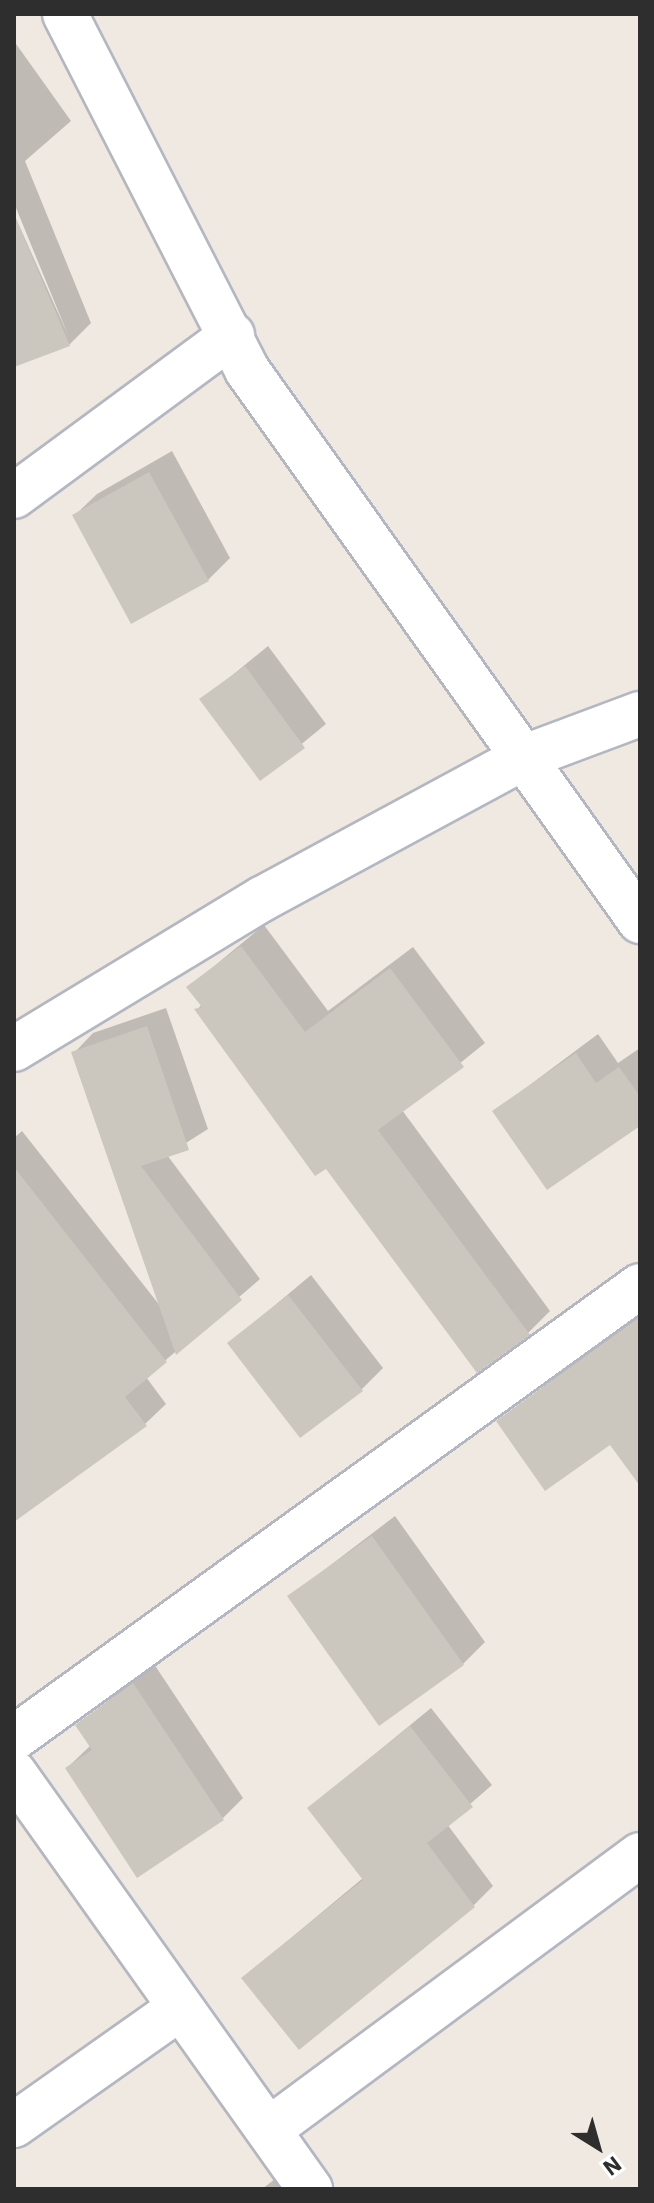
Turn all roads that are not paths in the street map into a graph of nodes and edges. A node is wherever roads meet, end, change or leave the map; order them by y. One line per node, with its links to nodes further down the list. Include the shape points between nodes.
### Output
1 (65, 14): 2 (street)
2 (232, 335): 3 (street); 5 (street, via 247,370)
3 (14, 496)
4 (640, 714): 5 (street)
5 (525, 757): 6 (street); 7 (street, via 262,899)
6 (640, 921)
7 (14, 1049)
8 (640, 1286): 9 (street)
9 (14, 1738)
10 (14, 1773): 12 (street)
11 (640, 1855): 14 (street)
12 (177, 2010): 13 (street); 14 (street)
13 (14, 2125)
14 (271, 2128): 15 (street)
15 (310, 2189)

